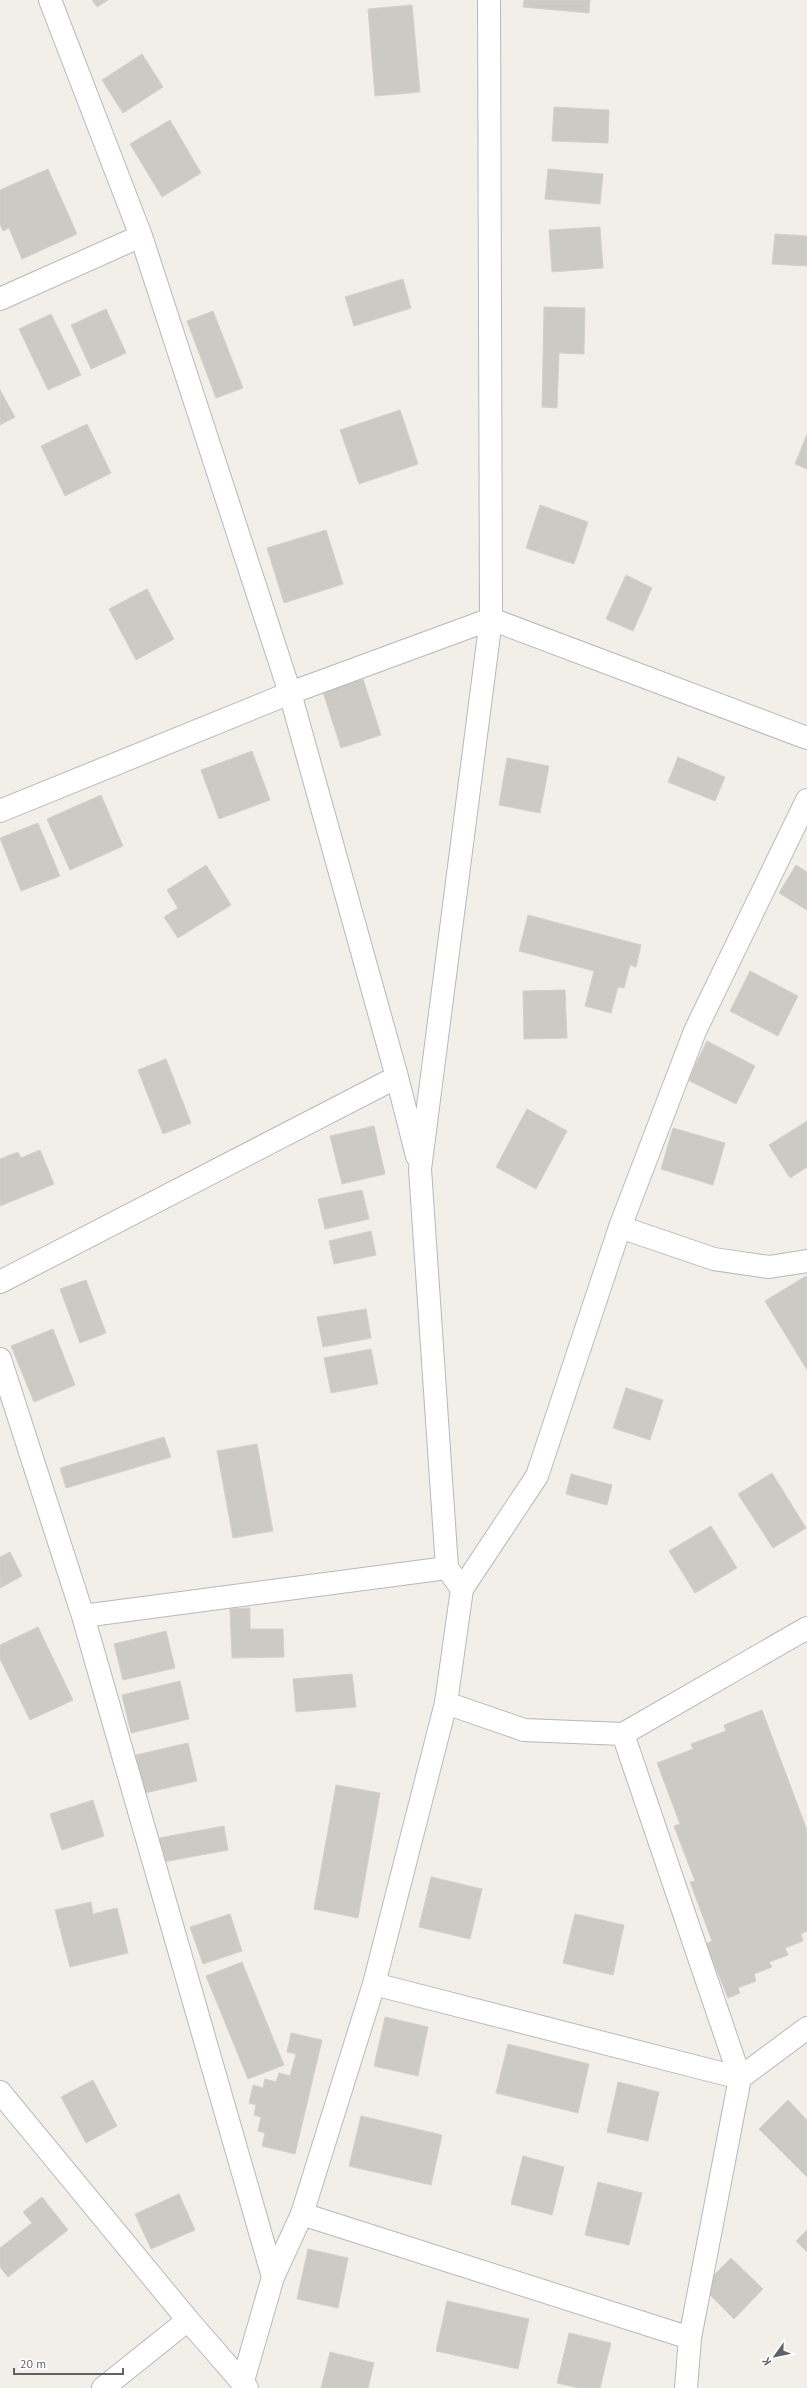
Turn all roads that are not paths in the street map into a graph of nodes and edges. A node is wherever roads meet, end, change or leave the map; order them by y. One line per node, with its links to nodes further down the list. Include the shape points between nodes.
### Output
1 (50, 0): 3 (street)
2 (489, 0): 5 (street)
3 (141, 236): 4 (street); 6 (street)
4 (0, 299)
5 (491, 618): 6 (street); 7 (street); 11 (street)
6 (290, 693): 9 (street); 10 (street)
7 (807, 738)
8 (807, 800): 12 (street, via 695,1031)
9 (0, 811)
10 (397, 1077): 11 (street); 14 (street)
11 (420, 1169): 16 (street)
12 (620, 1227): 13 (street, via 714,1259 769,1267); 17 (street, via 537,1476)
13 (807, 1261)
14 (0, 1282)
15 (0, 1359): 18 (street)
16 (447, 1568): 17 (street); 18 (street)
17 (462, 1589): 20 (street)
18 (83, 1616): 27 (street)
19 (807, 1628): 21 (street)
20 (446, 1703): 21 (street, via 524,1730); 22 (street)
21 (623, 1734): 24 (street)
22 (374, 1984): 24 (street); 26 (street)
23 (807, 2028): 24 (street)
24 (740, 2078): 29 (street)
25 (0, 2092): 28 (street)
26 (302, 2214): 27 (street); 29 (street)
27 (273, 2277): 30 (street)
28 (188, 2320): 30 (street); 31 (street)
29 (690, 2338): 32 (street)
30 (245, 2385)
31 (103, 2388)
32 (686, 2388)

